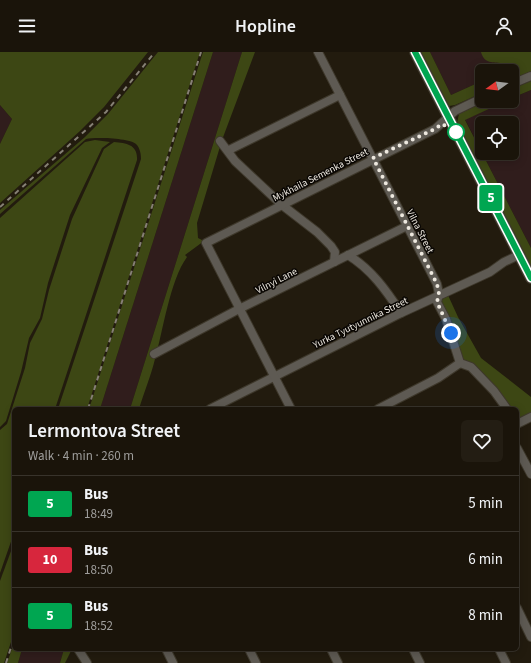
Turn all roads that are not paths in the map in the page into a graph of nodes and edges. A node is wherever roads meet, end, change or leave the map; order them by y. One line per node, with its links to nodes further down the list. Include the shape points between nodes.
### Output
1 (318, 52): 5 (street, Vilna Street)
2 (415, 52): 7 (street)
3 (531, 76): 4 (street)
4 (519, 81)
5 (340, 95): 9 (street); 10 (street, Vilna Street)
6 (475, 102): 7 (street, Mykhaila Semenka Street)
7 (448, 116): 10 (street, Mykhaila Semenka Street, via 435,129); 14 (street)
8 (220, 141): 9 (street)
9 (229, 150): 11 (street, via 235,161)
10 (373, 158): 11 (street, Mykhaila Semenka Street); 12 (street, Vilna Street)
11 (282, 205): 15 (street, via 331,246 335,252); 18 (street, Mykhaila Semenka Street, via 206,243)
12 (407, 226): 13 (street, Vilnyi Lane); 17 (street, Vilna Street, via 437,284)
13 (348, 255): 15 (street, Vilnyi Lane); 19 (street, via 363,265 374,277)
14 (519, 255): 16 (street); 17 (street, Yurka Tyutyunnika Street, via 490,272)
15 (334, 262): 18 (street, Vilnyi Lane)
16 (531, 278)
17 (439, 294): 19 (street, Yurka Tyutyunnika Street); 21 (street, Vilna Street, via 437,302 446,319)
18 (239, 309): 20 (street, Vilnyi Lane); 22 (street)
19 (401, 313): 22 (street, Yurka Tyutyunnika Street)
20 (154, 354)
21 (460, 364): 25 (street); 26 (street, via 471,367)
22 (274, 376): 23 (street, Yurka Tyutyunnika Street); 24 (street)
23 (214, 407)
24 (290, 407)
25 (382, 407)
26 (506, 407)
27 (531, 417): 28 (street)
28 (519, 423)
29 (519, 452): 30 (street)
30 (531, 474)
31 (519, 612): 32 (street)
32 (531, 637)
33 (79, 651): 39 (street)
34 (167, 651): 40 (street)
35 (250, 651): 41 (street)
36 (332, 651): 42 (street)
37 (414, 651): 43 (street)
38 (500, 651): 44 (street)
39 (87, 663)
40 (173, 663)
41 (256, 663)
42 (338, 663)
43 (420, 663)
44 (506, 663)

